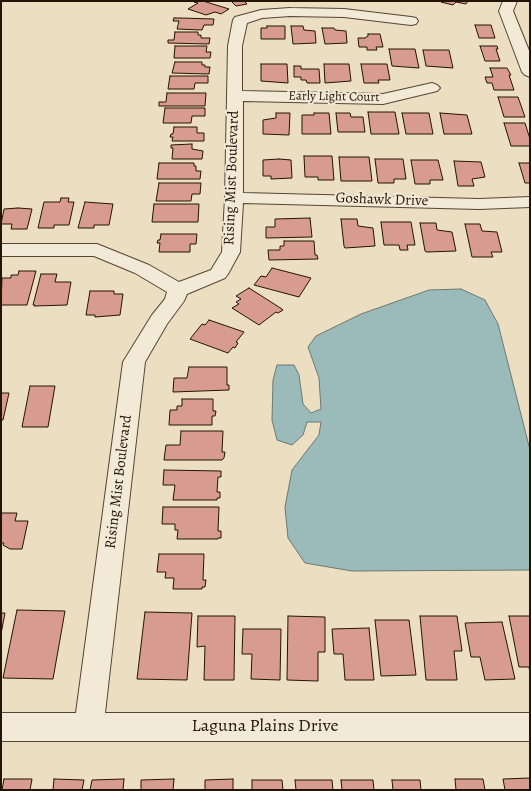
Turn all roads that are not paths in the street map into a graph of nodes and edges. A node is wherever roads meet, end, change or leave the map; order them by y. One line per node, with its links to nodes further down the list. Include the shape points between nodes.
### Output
1 (510, 1): 3 (street, via 506,11)
2 (412, 21): 5 (street, Rising Mist Boulevard, via 344,13 290,12 261,14 240,20 235,46)
3 (530, 72)
4 (432, 88): 5 (street, Early Light Court, via 383,99)
5 (234, 96): 6 (street, Rising Mist Boulevard)
6 (234, 198): 7 (street, Goshawk Drive, via 479,204); 9 (street, Rising Mist Boulevard, via 231,252 218,274)
7 (530, 202)
8 (1, 250): 9 (street, via 97,250 142,269)
9 (178, 290): 11 (street, Rising Mist Boulevard, via 174,302 159,320 134,362)
10 (1, 727): 11 (street, Laguna Plains Drive)
11 (89, 727): 12 (street, Laguna Plains Drive)
12 (530, 727)

